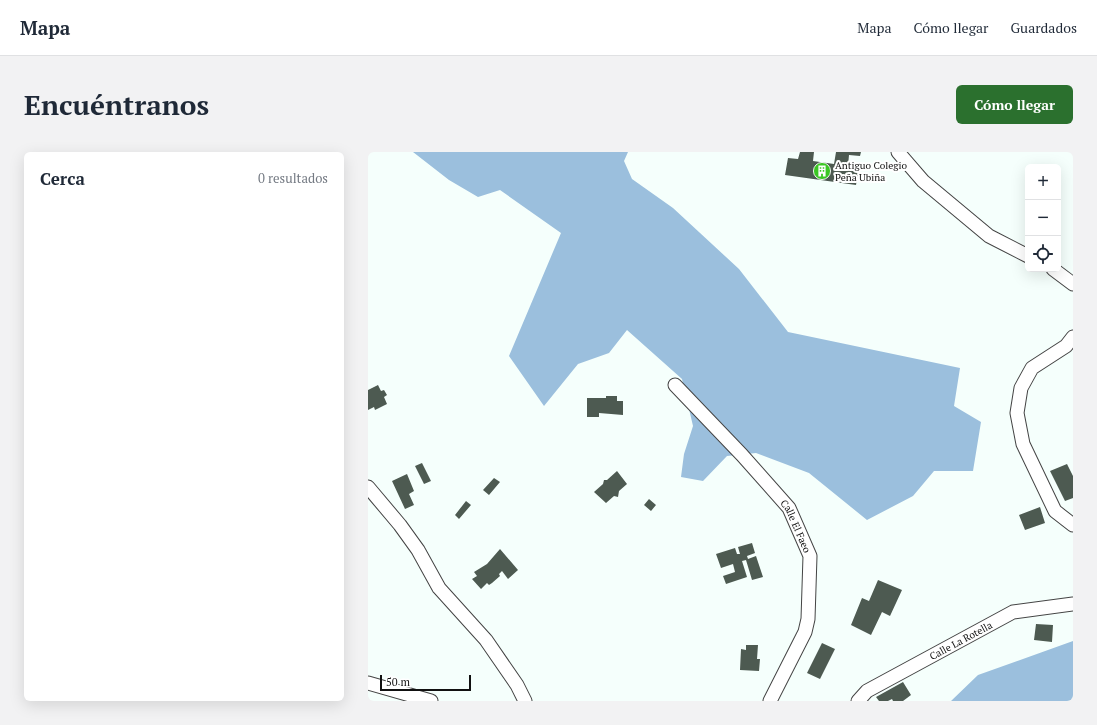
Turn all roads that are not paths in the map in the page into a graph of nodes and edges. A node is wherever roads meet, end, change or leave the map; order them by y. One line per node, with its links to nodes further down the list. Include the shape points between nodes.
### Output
1 (898, 152): 2 (street, via 923,181 988,236)
2 (1025, 254)
3 (1057, 272): 4 (street)
4 (1073, 284)
5 (1073, 337): 8 (street, via 1066,346 1032,368 1021,388 1017,413 1023,444 1055,511)
6 (675, 385): 13 (street, Calle El Faeo, via 789,508 810,556 808,619 805,632)
7 (368, 487): 12 (street, via 400,524 439,588 486,640)
8 (1072, 523)
9 (1073, 604): 14 (street, Calle La Rotella, via 1013,612 867,691)
10 (368, 683): 11 (street)
11 (431, 701)
12 (525, 701)
13 (770, 701)
14 (858, 701)

